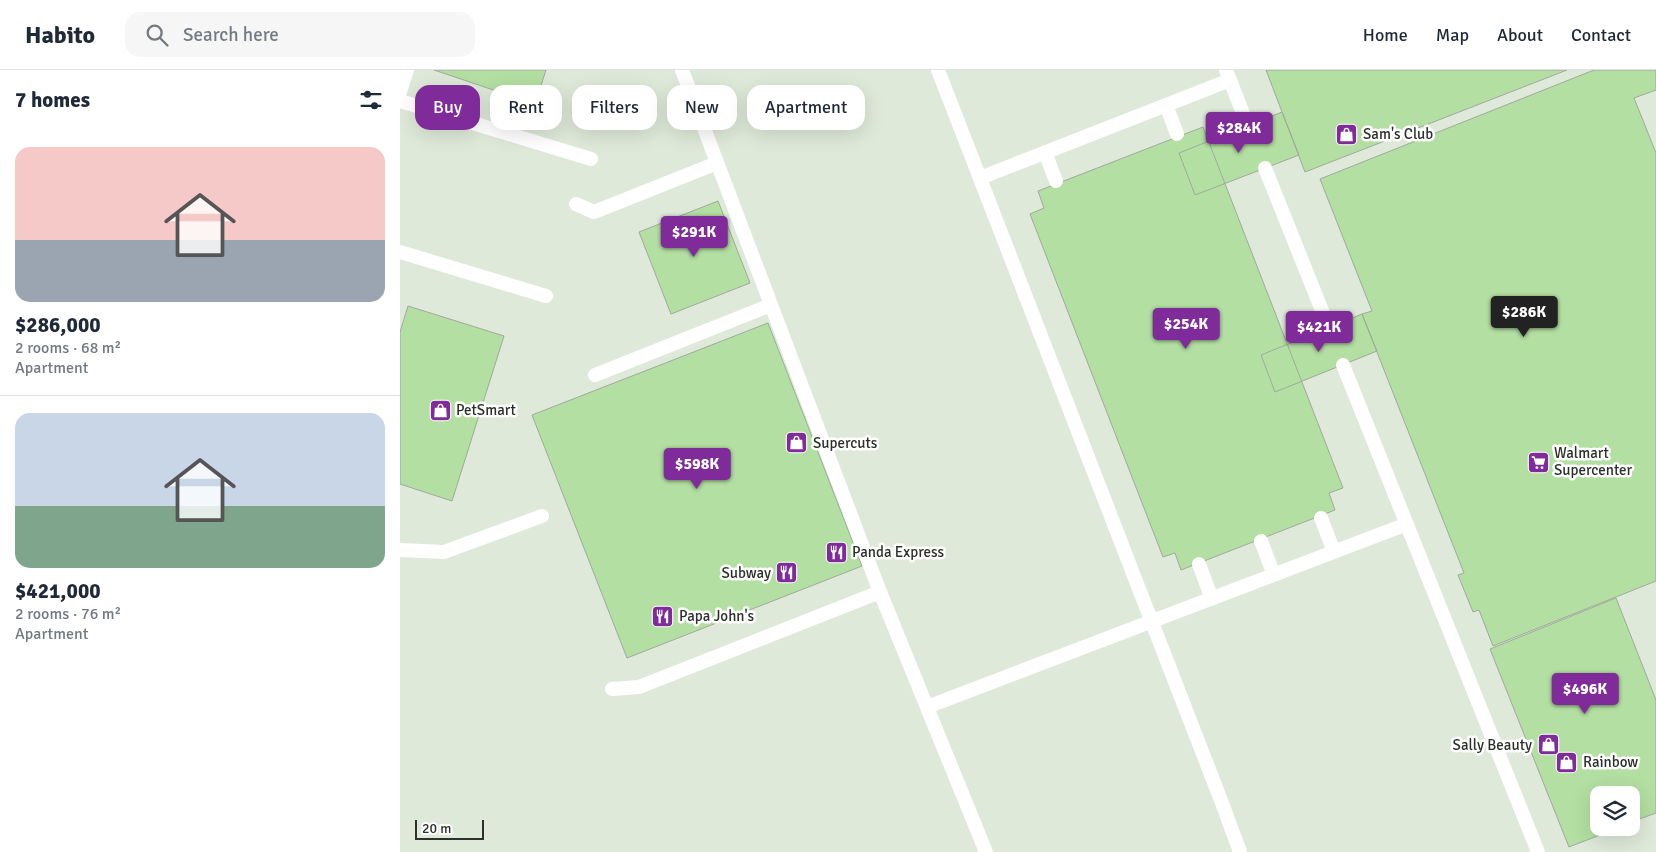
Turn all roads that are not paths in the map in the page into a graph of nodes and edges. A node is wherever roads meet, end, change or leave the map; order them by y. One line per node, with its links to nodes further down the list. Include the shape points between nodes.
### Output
1 (407, 70): 5 (lane)
2 (682, 70): 12 (lane)
3 (938, 70): 14 (lane)
4 (1228, 75): 7 (lane); 8 (lane)
5 (400, 92)
6 (400, 101): 11 (lane)
7 (1166, 105): 9 (lane); 10 (lane)
8 (1248, 126)
9 (1177, 134)
10 (1045, 152): 14 (lane); 15 (lane)
11 (592, 159)
12 (717, 163): 16 (lane, via 594,212); 19 (lane)
13 (1265, 168): 20 (lane)
14 (980, 178): 33 (lane)
15 (1056, 181)
16 (576, 204)
17 (400, 252): 18 (lane)
18 (546, 296)
19 (771, 305): 22 (lane); 31 (lane)
20 (1329, 328)
21 (1344, 364): 25 (lane)
22 (595, 375)
23 (542, 516): 27 (lane, via 444,552)
24 (1321, 518): 28 (lane)
25 (1407, 524): 28 (lane); 38 (lane)
26 (1261, 541): 30 (lane)
27 (400, 550)
28 (1334, 552): 30 (lane)
29 (1199, 564): 32 (lane)
30 (1274, 575): 32 (lane)
31 (880, 592): 34 (lane, via 639,687); 35 (lane)
32 (1212, 599): 33 (lane)
33 (1152, 622): 35 (lane); 37 (lane)
34 (612, 689)
35 (927, 707): 36 (lane)
36 (986, 852)
37 (1240, 852)
38 (1538, 852)

